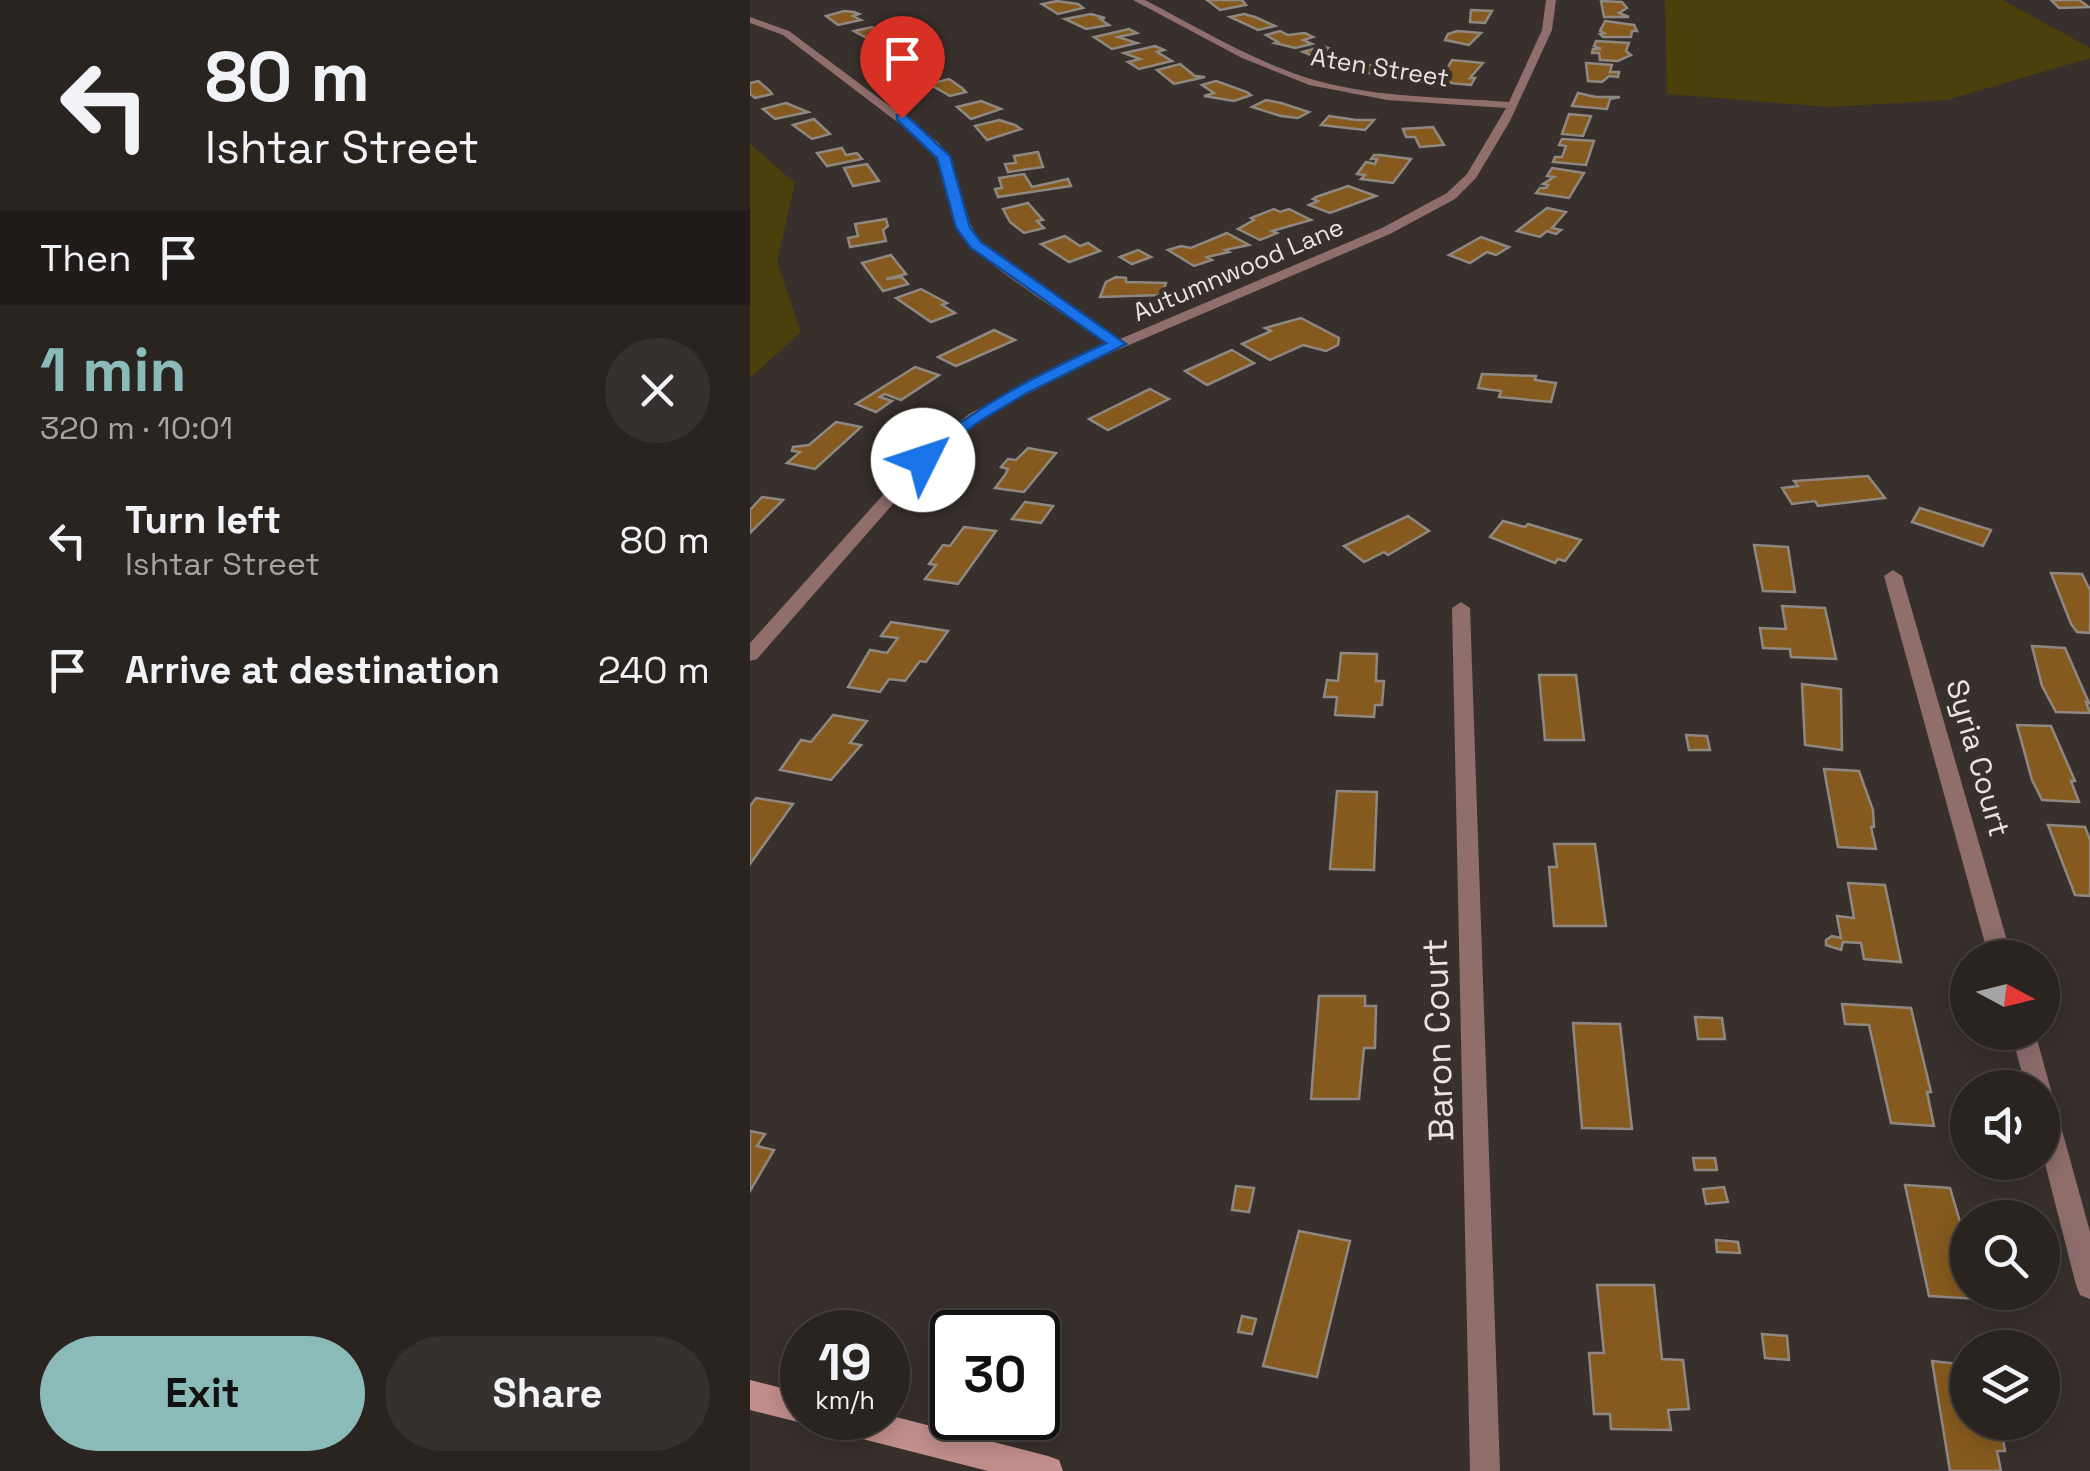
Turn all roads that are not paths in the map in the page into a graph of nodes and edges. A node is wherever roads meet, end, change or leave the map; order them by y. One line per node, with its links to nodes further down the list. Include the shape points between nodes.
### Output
1 (1138, 0): 4 (street, Aten Street, via 1316,84)
2 (1551, 0): 4 (street, Autumnwood Lane, via 1547,30)
3 (750, 20): 5 (street, via 786,32 935,145 963,228 976,245)
4 (1512, 105): 5 (street, Autumnwood Lane, via 1472,176 1430,210)
5 (1118, 344): 8 (street, Autumnwood Lane, via 1021,389 942,443)
6 (1893, 576): 9 (street, Syria Court)
7 (1460, 608): 16 (street, Baron Court)
8 (750, 655)
9 (1996, 940)
10 (2060, 1169): 11 (street)
11 (2090, 1285)
12 (750, 1395): 13 (main road)
13 (780, 1402)
14 (910, 1436): 15 (main road)
15 (1048, 1471)
16 (1486, 1471)

